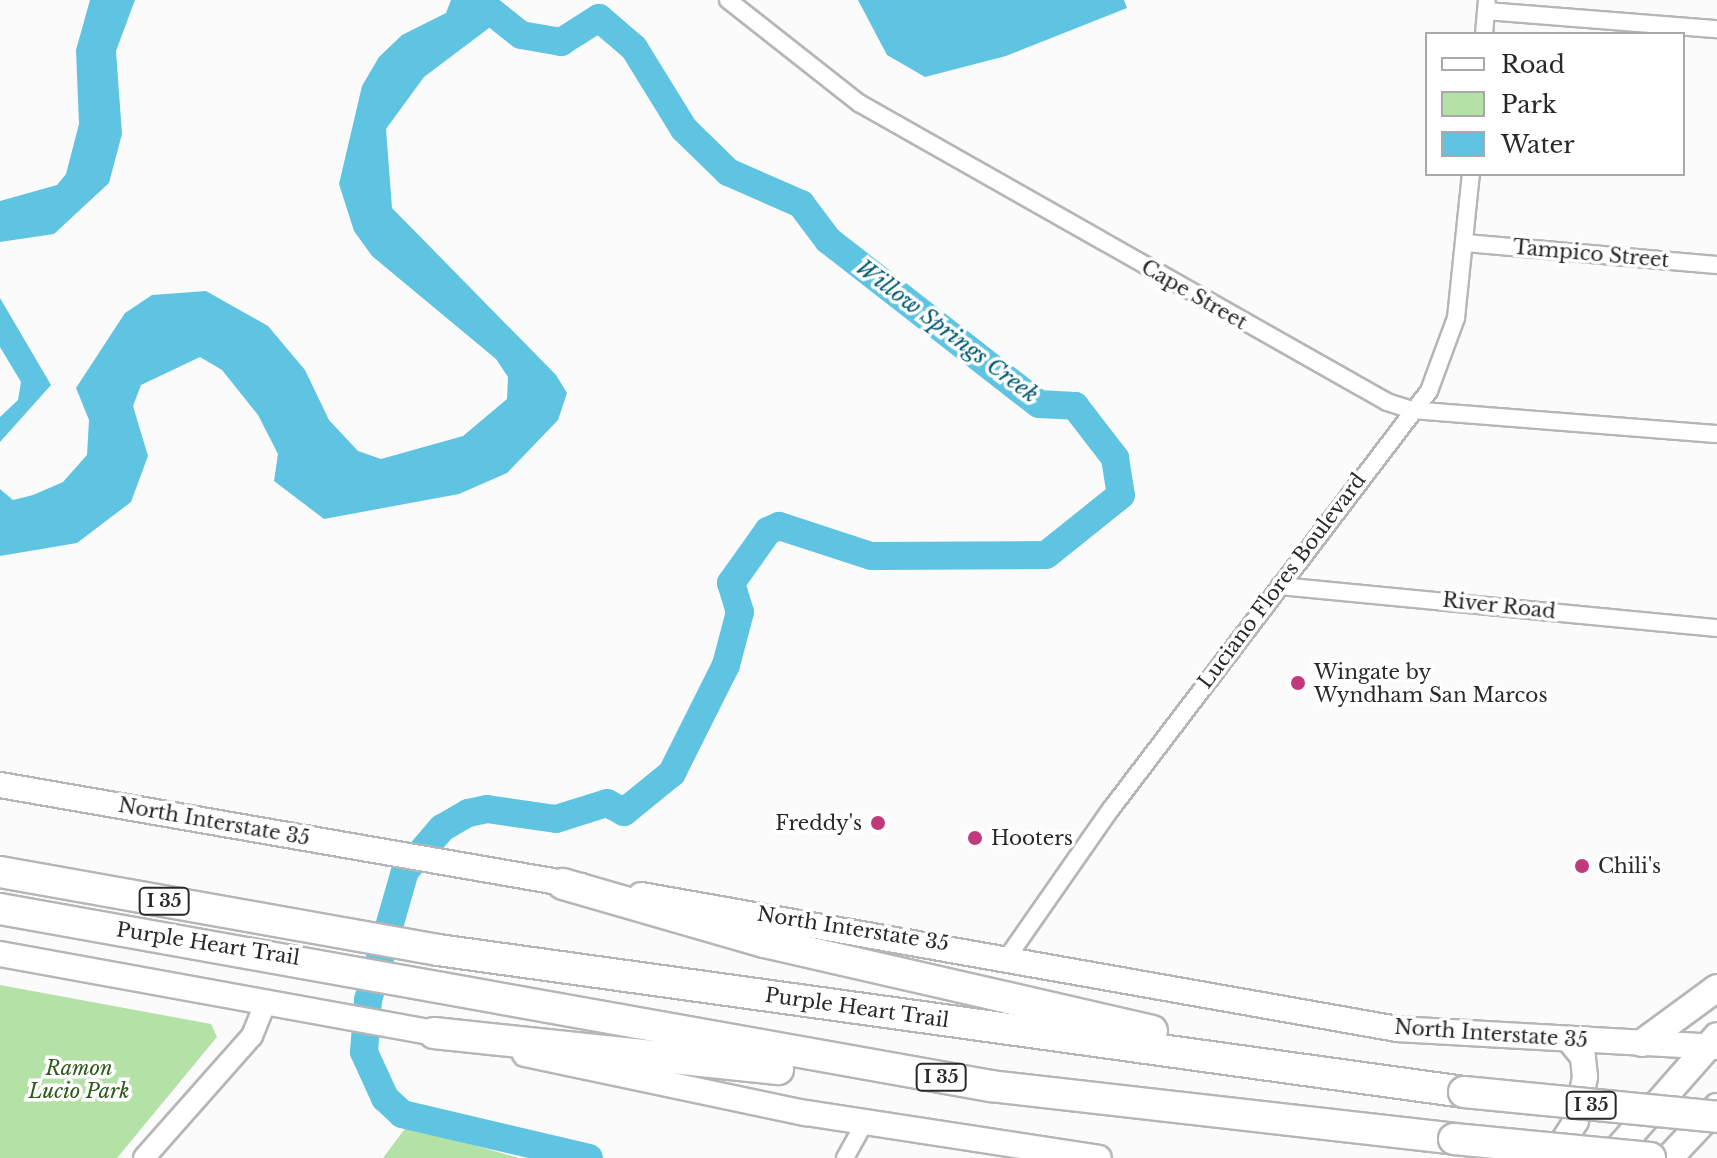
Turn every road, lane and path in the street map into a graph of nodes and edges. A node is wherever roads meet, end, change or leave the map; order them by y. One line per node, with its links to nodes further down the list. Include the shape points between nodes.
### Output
1 (728, 0): 8 (street, Cape Street, via 859,103 1343,379)
2 (1487, 5): 3 (street); 4 (street)
3 (1717, 29)
4 (1484, 32)
5 (1471, 176): 6 (street, Luciano Flores Boulevard)
6 (1465, 243): 7 (street, Tampico Street); 8 (street, Luciano Flores Boulevard, via 1450,342 1429,391)
7 (1717, 265)
8 (1411, 410): 9 (street, Cape Street); 10 (street, Luciano Flores Boulevard)
9 (1717, 434)
10 (1280, 586): 11 (street, River Road); 17 (street, Luciano Flores Boulevard)
11 (1717, 628)
12 (0, 785): 14 (main road, North Interstate 35)
13 (0, 872): 24 (highway, Purple Heart Trail / I 35, via 438,950)
14 (551, 882): 17 (main road, North Interstate 35); 24 (highway, via 764,942)
15 (0, 909): 25 (highway, Purple Heart Trail / I 35)
16 (0, 954): 19 (main road)
17 (1009, 955): 21 (main road, North Interstate 35, via 1397,1029)
18 (1717, 988): 22 (main road)
19 (266, 1001): 20 (main road); 29 (street, via 252,1036)
20 (431, 1033): 25 (highway); 28 (main road, via 613,1078)
21 (1569, 1040): 22 (main road, North Interstate 35); 32 (main road, via 1583,1057 1585,1077 1576,1121)
22 (1642, 1043): 23 (main road, North Interstate 35)
23 (1714, 1043): 33 (main road)
24 (1345, 1076): 27 (highway, Purple Heart Trail / I 35, bridge)
25 (969, 1082): 34 (highway, Purple Heart Trail / I 35, bridge)
26 (1717, 1107): 35 (main road)
27 (1717, 1117)
28 (865, 1122): 30 (street); 31 (main road)
29 (144, 1158)
30 (845, 1158)
31 (1099, 1158)
32 (1552, 1158)
33 (1610, 1158)
34 (1650, 1158)
35 (1669, 1158)

